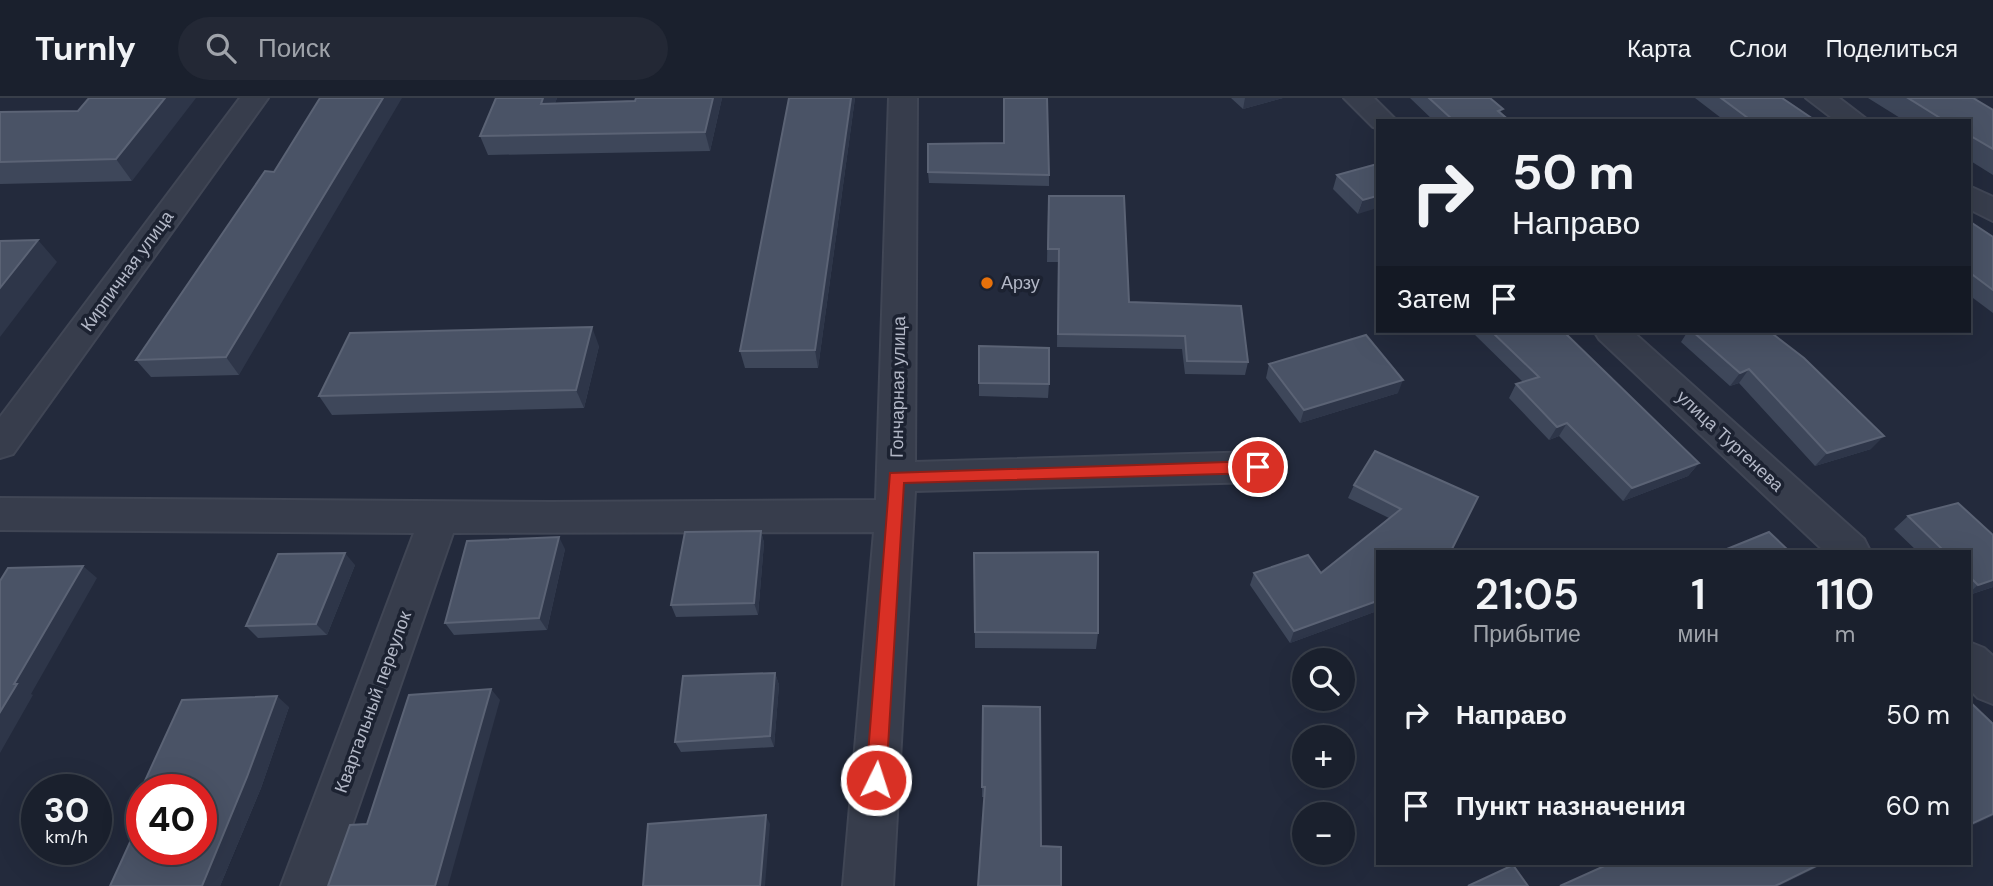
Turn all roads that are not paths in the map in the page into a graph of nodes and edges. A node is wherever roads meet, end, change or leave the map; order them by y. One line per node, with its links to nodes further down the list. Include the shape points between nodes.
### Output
1 (254, 98): 10 (street, Кирпичная улица)
2 (903, 98): 12 (street, Гончарная улица)
3 (1359, 98): 5 (street)
4 (1820, 98): 6 (street)
5 (1381, 119)
6 (1852, 119)
7 (1971, 196): 8 (street)
8 (1993, 211)
9 (1613, 333): 16 (street, улица Тургенева)
10 (0, 444)
11 (1258, 467): 12 (street)
12 (896, 477): 14 (street, Гончарная улица)
13 (0, 514): 15 (street)
14 (895, 516): 15 (street); 20 (street, Гончарная улица)
15 (439, 517): 19 (street, Квартальный переулок)
16 (1849, 550)
17 (1971, 663): 18 (street)
18 (1993, 684)
19 (306, 886)
20 (868, 886)

